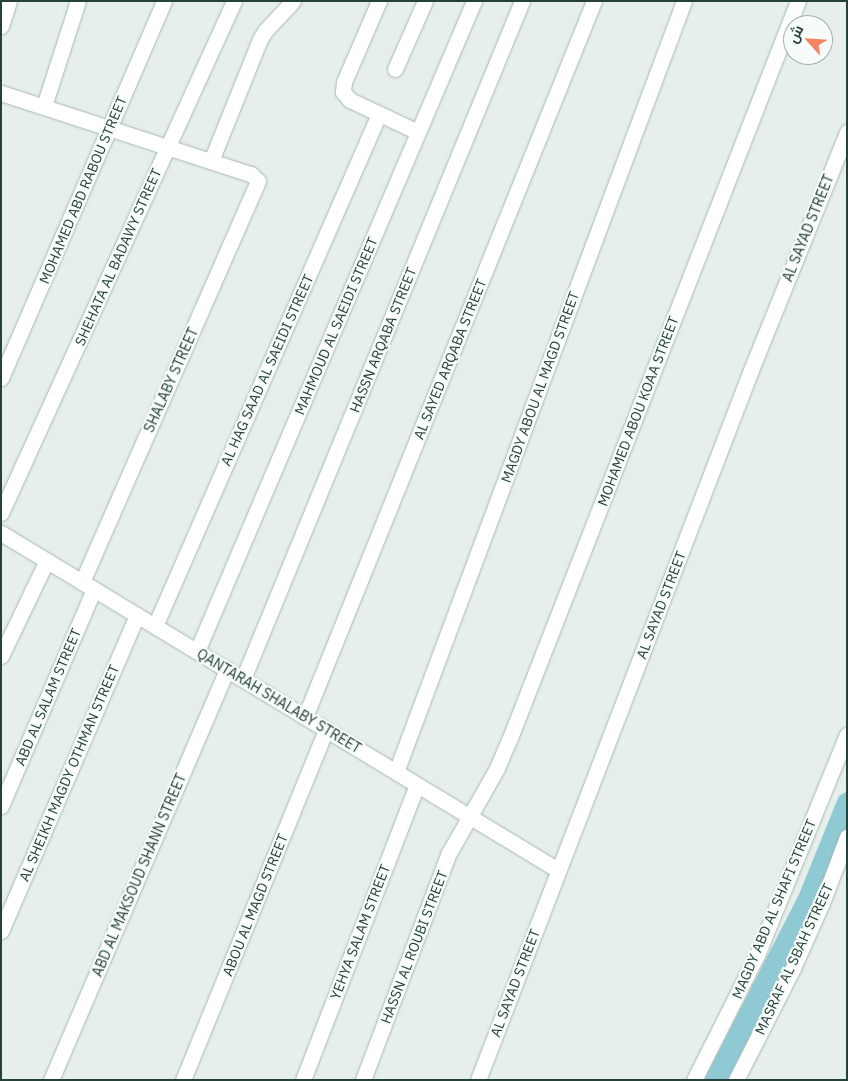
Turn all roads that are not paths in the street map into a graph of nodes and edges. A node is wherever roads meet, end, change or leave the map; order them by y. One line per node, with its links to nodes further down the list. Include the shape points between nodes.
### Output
1 (9, 1): 13 (street)
2 (78, 1): 16 (street)
3 (164, 1): 18 (street, MOHAMED ABD RABOU STREET)
4 (234, 1): 21 (street, SHEHATA AL BADAWY STREET)
5 (293, 1): 22 (street, via 260,38)
6 (379, 1): 17 (street, via 343,89 347,98)
7 (425, 1): 14 (street)
8 (474, 1): 19 (street, MAHMOUD AL SAEIDI STREET)
9 (522, 1): 33 (street, HASSN ARQABA STREET)
10 (594, 1): 34 (street, AL SAYED ARQABA STREET)
11 (684, 1): 37 (street, MAGDY ABOU AL MAGD STREET)
12 (798, 1): 40 (street, MOHAMED ABOU KOAA STREET, via 510,738)
13 (1, 26)
14 (395, 70)
15 (1, 93): 16 (street)
16 (44, 106): 18 (street)
17 (379, 114): 19 (street); 29 (street, AL HAG SAAD AL SAEIDI STREET)
18 (110, 128): 21 (street); 23 (street, MOHAMED ABD RABOU STREET)
19 (418, 132): 30 (street, MAHMOUD AL SAEIDI STREET)
20 (847, 132): 42 (street, AL SAYAD STREET, via 751,370)
21 (168, 148): 22 (street); 24 (street, SHEHATA AL BADAWY STREET)
22 (211, 161): 27 (street, SHALABY STREET, via 257,178 258,183)
23 (1, 378)
24 (1, 513)
25 (1, 532): 26 (street, QANTARAH SHALABY STREET)
26 (47, 560): 27 (street, QANTARAH SHALABY STREET); 31 (street)
27 (88, 585): 28 (street, QANTARAH SHALABY STREET); 39 (street, ABD AL SALAM STREET)
28 (137, 615): 29 (street, QANTARAH SHALABY STREET); 43 (street, AL SHEIKH MAGDY OTHMAN STREET)
29 (155, 626): 30 (street, QANTARAH SHALABY STREET)
30 (197, 651): 32 (street, QANTARAH SHALABY STREET)
31 (1, 656)
32 (227, 669): 33 (street, QANTARAH SHALABY STREET); 44 (street, ABD AL MAKSOUD SHANN STREET)
33 (243, 679): 34 (street, QANTARAH SHALABY STREET)
34 (305, 717): 35 (street, QANTARAH SHALABY STREET)
35 (326, 730): 37 (street, QANTARAH SHALABY STREET); 45 (street, ABOU AL MAGD STREET)
36 (847, 735): 49 (street, MAGDY ABD AL SHAFI STREET, via 757,955)
37 (396, 772): 38 (street, QANTARAH SHALABY STREET)
38 (417, 785): 40 (street, QANTARAH SHALABY STREET); 46 (street, YEHYA SALAM STREET)
39 (1, 806)
40 (469, 816): 42 (street, QANTARAH SHALABY STREET); 47 (street, HASSN AL ROUBI STREET, via 449,853)
41 (847, 837): 50 (street, MASRAF AL SBAH STREET, via 793,968)
42 (558, 870): 48 (street, AL SAYAD STREET)
43 (1, 931)
44 (51, 1080)
45 (183, 1080)
46 (303, 1080)
47 (363, 1080)
48 (479, 1080)
49 (694, 1080)
50 (736, 1080)

